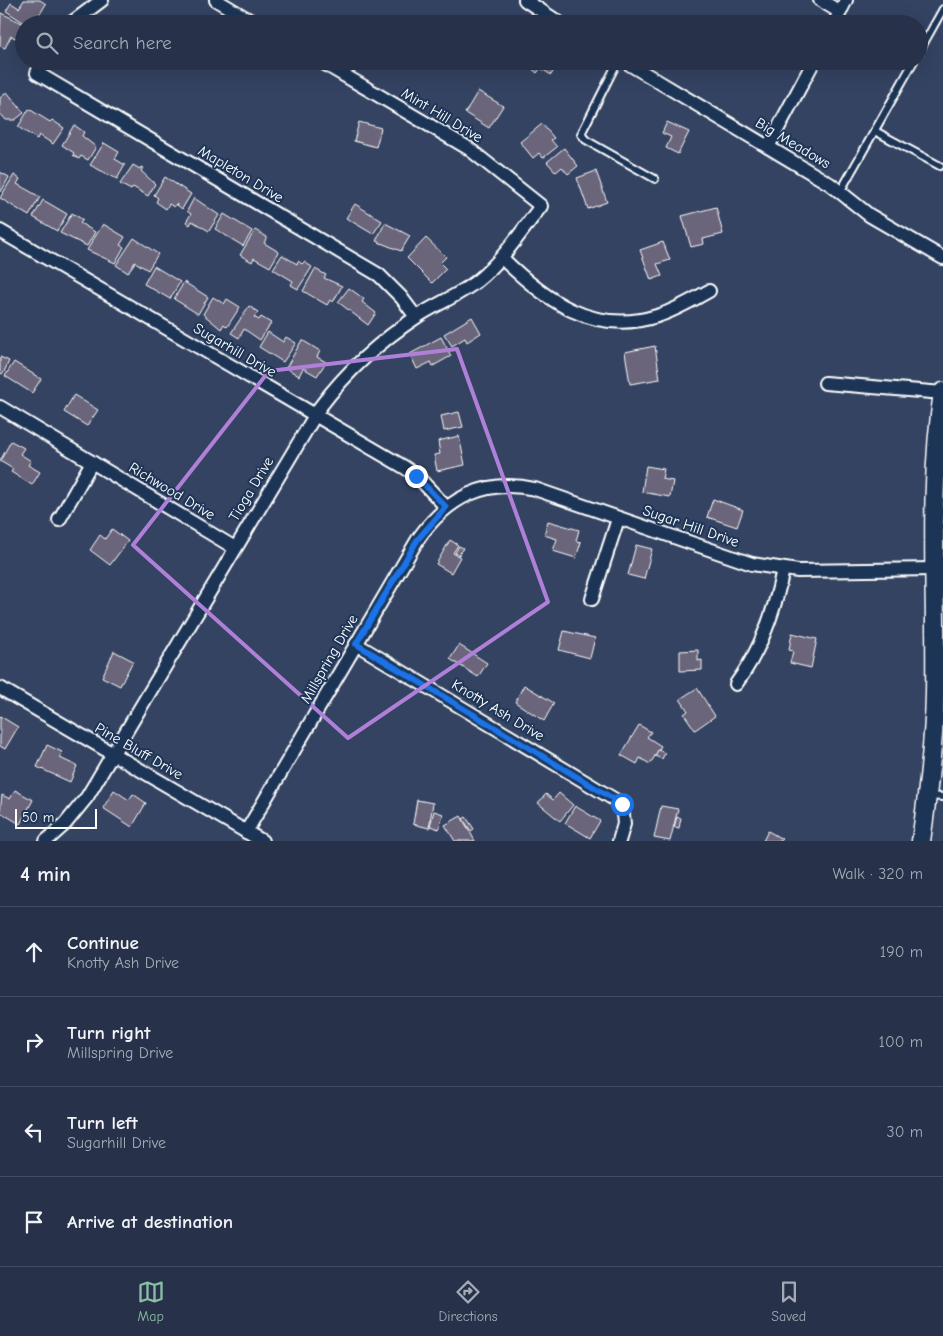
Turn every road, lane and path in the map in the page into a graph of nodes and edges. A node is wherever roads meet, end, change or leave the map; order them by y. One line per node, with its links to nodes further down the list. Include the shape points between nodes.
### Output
1 (102, 0): 8 (street)
2 (216, 0): 9 (street)
3 (525, 0): 10 (street)
4 (820, 0): 7 (street)
5 (846, 0): 7 (street)
6 (943, 9): 12 (lane)
7 (840, 12): 11 (street)
8 (82, 15)
9 (241, 15)
10 (547, 15)
11 (838, 15)
12 (928, 36)
13 (38, 70): 29 (street, Mapleton Drive, via 37,73 378,275)
14 (335, 70): 24 (street, Mint Hill Drive, via 468,148)
15 (613, 70): 22 (lane, via 581,134 586,140)
16 (639, 70): 20 (street, Big Meadows)
17 (809, 70): 20 (street)
18 (909, 70): 19 (lane)
19 (876, 131): 21 (lane); 23 (lane)
20 (768, 147): 23 (street, Big Meadows)
21 (940, 166)
22 (655, 179)
23 (840, 192): 27 (street, Big Meadows, via 869,215)
24 (541, 206): 26 (street, Tioga Drive)
25 (0, 231): 33 (street, Sugarhill Drive)
26 (502, 258): 28 (street, via 532,287 556,304 612,321 658,316); 29 (street, Tioga Drive, via 462,291)
27 (943, 258)
28 (709, 291)
29 (416, 317): 33 (street, Tioga Drive, via 350,370)
30 (825, 383): 31 (street)
31 (943, 392): 35 (main road)
32 (0, 407): 34 (street, Richwood Drive)
33 (315, 415): 37 (street, Sugarhill Drive, via 416,476); 40 (street, Tioga Drive)
34 (92, 462): 39 (street); 40 (street, Richwood Drive)
35 (939, 469): 36 (main road)
36 (939, 489): 42 (main road)
37 (446, 507): 38 (street, Sugar Hill Drive, via 480,490 513,485 534,488); 44 (street, Millspring Drive, via 418,539)
38 (618, 519): 41 (street, Sugar Hill Drive, via 726,556); 43 (street)
39 (59, 520)
40 (235, 548): 48 (street, Tioga Drive)
41 (782, 569): 42 (street, Sugar Hill Drive); 46 (street, via 778,595 759,649)
42 (939, 570): 45 (main road)
43 (592, 599)
44 (356, 644): 50 (street, Millspring Drive); 53 (street, Knotty Ash Drive, via 622,804 624,824)
45 (939, 682): 49 (main road, via 933,740)
46 (736, 684)
47 (0, 688): 48 (street, Pine Bluff Drive)
48 (113, 754): 50 (street, Pine Bluff Drive); 51 (street, Tioga Drive, via 87,796)
49 (935, 796): 54 (main road)
50 (246, 832): 52 (street, Pine Bluff Drive)
51 (46, 841)
52 (262, 841)
53 (620, 841)
54 (921, 841)

